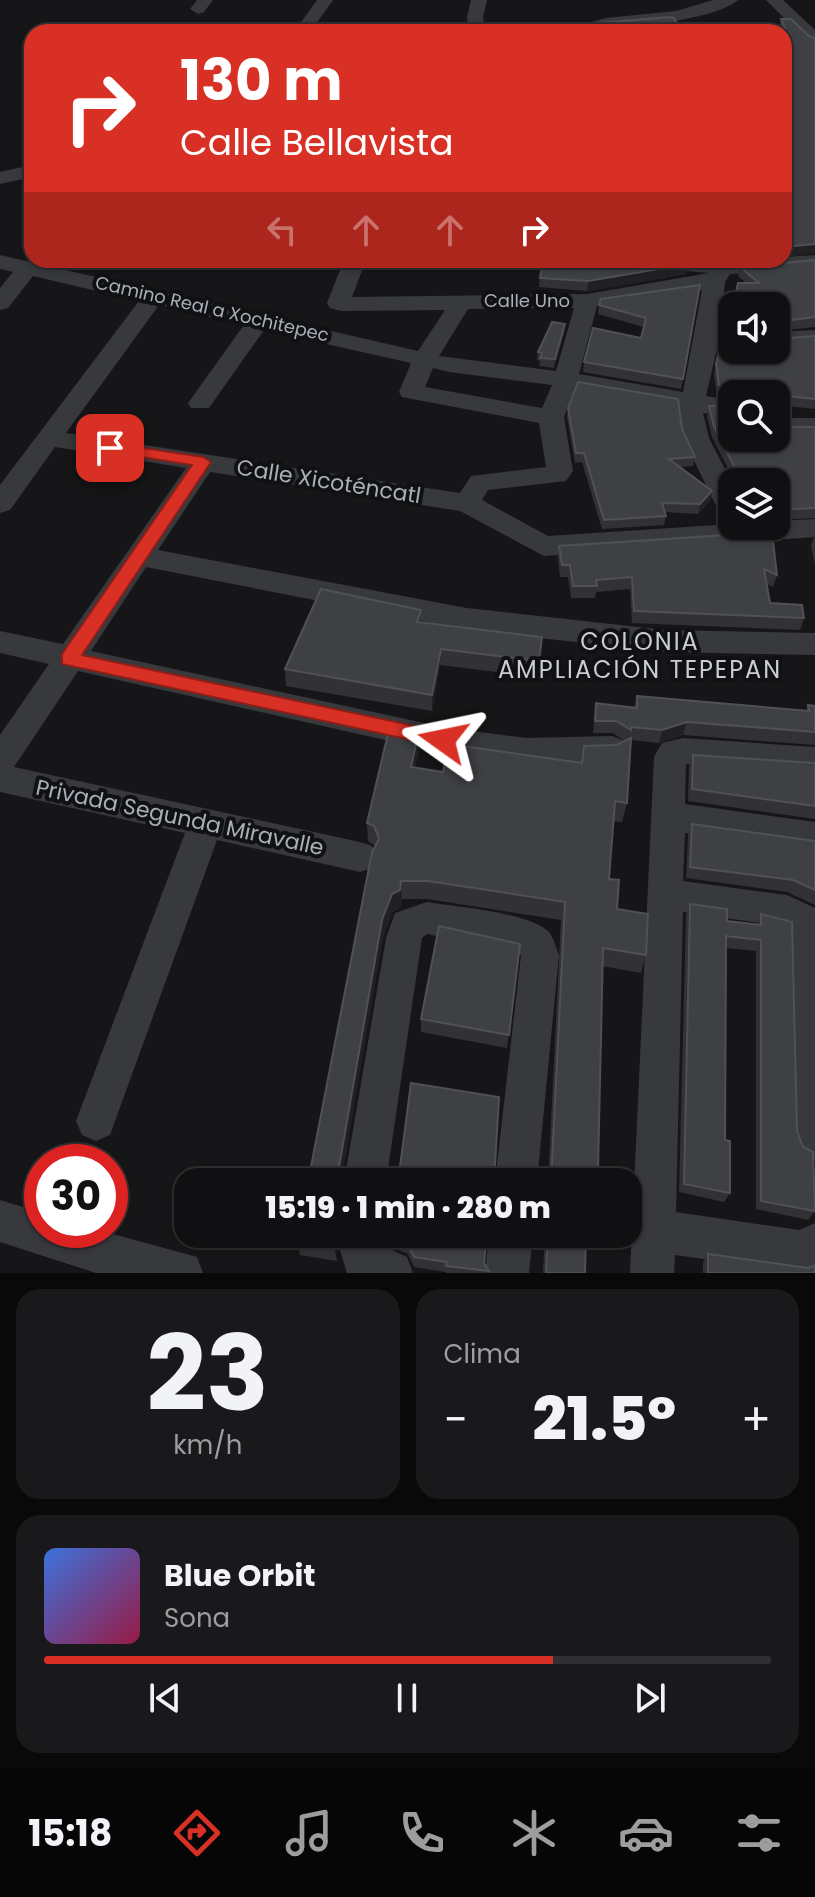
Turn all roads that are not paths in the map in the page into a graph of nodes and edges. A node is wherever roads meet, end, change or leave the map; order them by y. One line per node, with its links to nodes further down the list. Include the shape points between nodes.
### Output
1 (325, 0): 7 (street)
2 (479, 0): 8 (street)
3 (605, 0): 6 (street)
4 (730, 0): 10 (street)
5 (774, 0): 11 (street)
6 (606, 23): 9 (street); 10 (street)
7 (308, 24)
8 (476, 24)
9 (602, 24)
10 (679, 24)
11 (815, 39)
12 (24, 173): 13 (street)
13 (0, 178)
14 (792, 261): 15 (street)
15 (815, 261)
16 (0, 262): 18 (street, Camino Real a Xochitepec)
17 (352, 268): 21 (street, Calle Uno, via 338,303)
18 (27, 269): 20 (street, Camino Real a Xochitepec); 23 (street)
19 (710, 269): 22 (street, Calle Uno); 27 (street)
20 (154, 296): 24 (street, Camino Real a Xochitepec); 37 (street)
21 (462, 301): 22 (street, Calle Uno); 29 (street)
22 (587, 301): 30 (street)
23 (0, 303)
24 (260, 319): 29 (street, Camino Real a Xochitepec); 32 (street)
25 (815, 337): 26 (street)
26 (790, 338)
27 (707, 340): 28 (street); 31 (street)
28 (718, 340)
29 (425, 359): 30 (street, Camino Real a Xochitepec); 34 (street, via 410,389 414,395)
30 (566, 379): 31 (street, Camino Real a Xochitepec); 34 (street)
31 (690, 400): 33 (street, Camino Real a Xochitepec); 39 (street, via 696,438)
32 (200, 403)
33 (718, 405)
34 (551, 417): 40 (street, via 557,475 480,482)
35 (790, 426): 36 (street)
36 (815, 426)
37 (48, 438): 38 (street, Calle Xicoténcatl); 41 (street)
38 (203, 462): 40 (street, Calle Xicoténcatl); 45 (street)
39 (718, 481)
40 (467, 503): 42 (street, via 544,546)
41 (0, 504)
42 (718, 525)
43 (790, 526): 44 (street)
44 (815, 528)
45 (139, 556): 47 (street, via 467,619 665,641); 48 (street)
46 (0, 642): 48 (street)
47 (815, 644)
48 (69, 659): 49 (street, via 443,740 526,751); 51 (street)
49 (612, 749)
50 (815, 760): 53 (street, via 674,752)
51 (0, 761)
52 (0, 778): 54 (street, Privada Segunda Miravalle)
53 (667, 816): 55 (street); 57 (street)
54 (206, 824): 56 (street, Privada Segunda Miravalle); 58 (street)
55 (815, 837)
56 (360, 857)
57 (665, 894): 59 (street, via 787,911 804,920); 63 (street)
58 (96, 1121)
59 (815, 1140)
60 (367, 1168): 61 (street, via 404,938 408,925 427,918 525,937 537,945)
61 (517, 1168)
62 (0, 1221): 67 (street)
63 (652, 1230): 64 (street, via 800,1252); 70 (street)
64 (815, 1245)
65 (360, 1248): 68 (street, via 363,1259)
66 (510, 1248): 69 (street)
67 (181, 1273)
68 (391, 1273)
69 (507, 1273)
70 (652, 1273)

